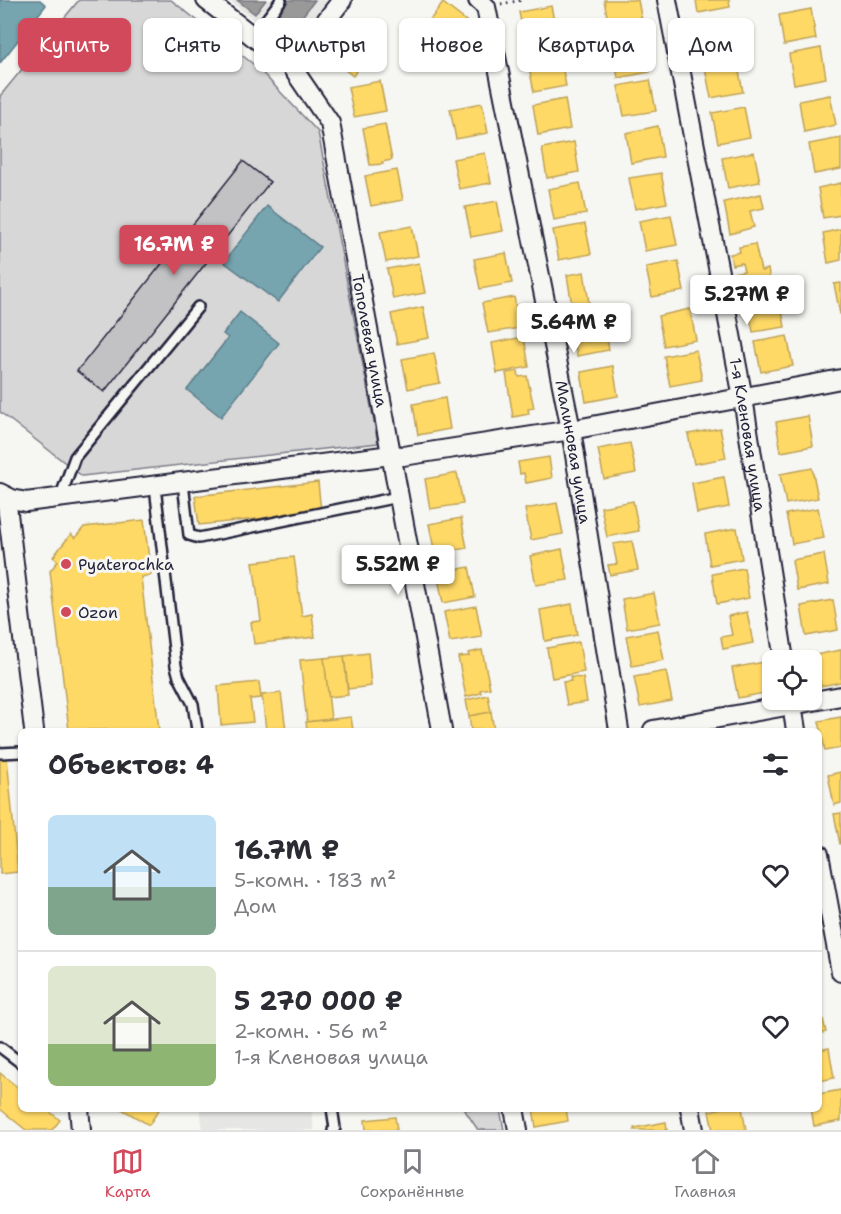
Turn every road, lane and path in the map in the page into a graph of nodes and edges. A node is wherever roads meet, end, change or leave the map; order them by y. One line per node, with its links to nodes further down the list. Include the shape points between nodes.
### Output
1 (206, 0): 8 (street, Тополевая улица)
2 (281, 0): 8 (lane)
3 (342, 0): 7 (street)
4 (523, 0): 6 (path)
5 (667, 0): 12 (street, 1-я Кленовая улица)
6 (482, 4): 13 (street, Малиновая улица)
7 (328, 18)
8 (253, 37)
9 (295, 72): 14 (street, Тополевая улица, via 330,123)
10 (198, 308): 19 (lane, via 75,457)
11 (841, 380): 12 (street)
12 (743, 398): 13 (street); 20 (street, 1-я Кленовая улица)
13 (571, 430): 14 (street); 28 (street, Малиновая улица)
14 (391, 455): 15 (street); 18 (street, Тополевая улица)
15 (183, 483): 16 (street); 18 (lane, via 189,535 199,538)
16 (155, 487): 19 (street); 26 (lane, via 176,666 193,704)
17 (3, 494): 19 (street, via 26,502); 25 (street)
18 (398, 497): 27 (street, Тополевая улица)
19 (60, 498)
20 (782, 650)
21 (841, 696): 22 (street)
22 (822, 698)
23 (762, 708): 29 (street)
24 (792, 710): 30 (street)
25 (34, 728)
26 (197, 728)
27 (442, 728)
28 (619, 728)
29 (663, 728)
30 (796, 728)
31 (18, 752): 32 (lane)
32 (0, 753)
33 (822, 870): 34 (street)
34 (841, 972)
35 (0, 1047): 36 (lane)
36 (18, 1061)
37 (79, 1112): 41 (street)
38 (332, 1112): 42 (lane)
39 (515, 1112): 43 (street)
40 (691, 1112): 44 (street)
41 (81, 1130)
42 (333, 1130)
43 (518, 1130)
44 (694, 1130)

